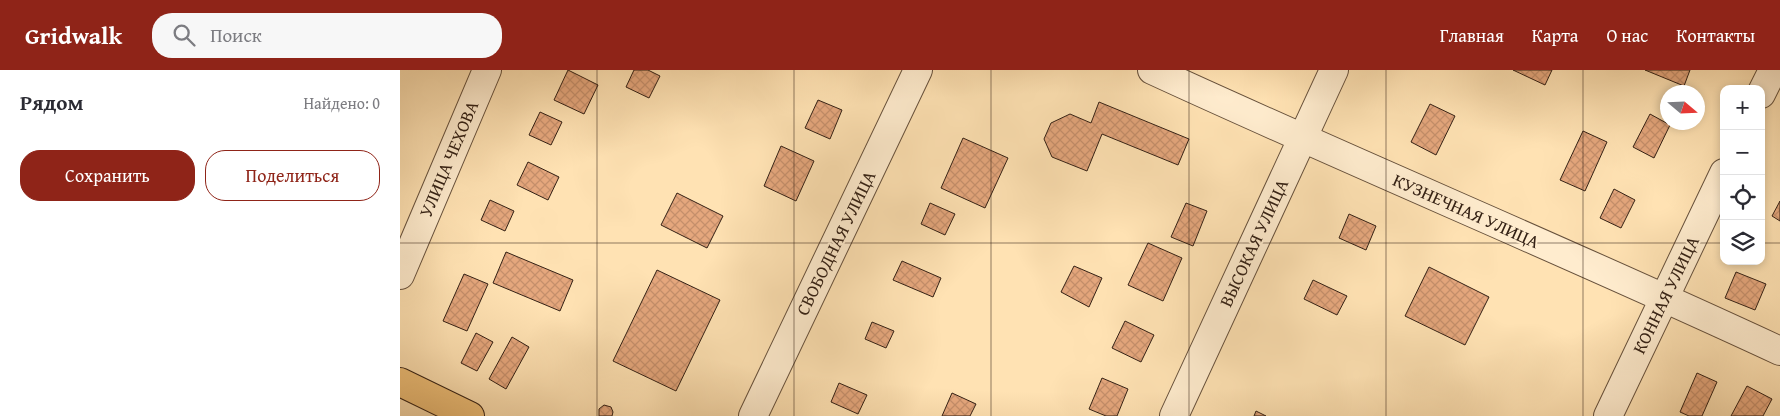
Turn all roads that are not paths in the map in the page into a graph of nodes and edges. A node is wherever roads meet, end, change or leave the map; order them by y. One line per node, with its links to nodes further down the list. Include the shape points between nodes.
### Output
1 (487, 70): 9 (street, УЛИЦА ЧЕХОВА)
2 (918, 70): 14 (street, СВОБОДНАЯ УЛИЦА)
3 (1152, 70): 7 (street, КУЗНЕЧНАЯ УЛИЦА)
4 (1334, 70): 7 (street, ВЫСОКАЯ УЛИЦА)
5 (1773, 70): 6 (street)
6 (1765, 86)
7 (1302, 139): 10 (street, КУЗНЕЧНАЯ УЛИЦА); 15 (street, ВЫСОКАЯ УЛИЦА)
8 (1723, 175): 10 (street, КОННАЯ УЛИЦА)
9 (400, 275)
10 (1665, 297): 11 (street, КУЗНЕЧНАЯ УЛИЦА); 16 (street, КОННАЯ УЛИЦА)
11 (1780, 351)
12 (400, 382): 13 (main road)
13 (470, 416)
14 (753, 416)
15 (1174, 416)
16 (1608, 416)

